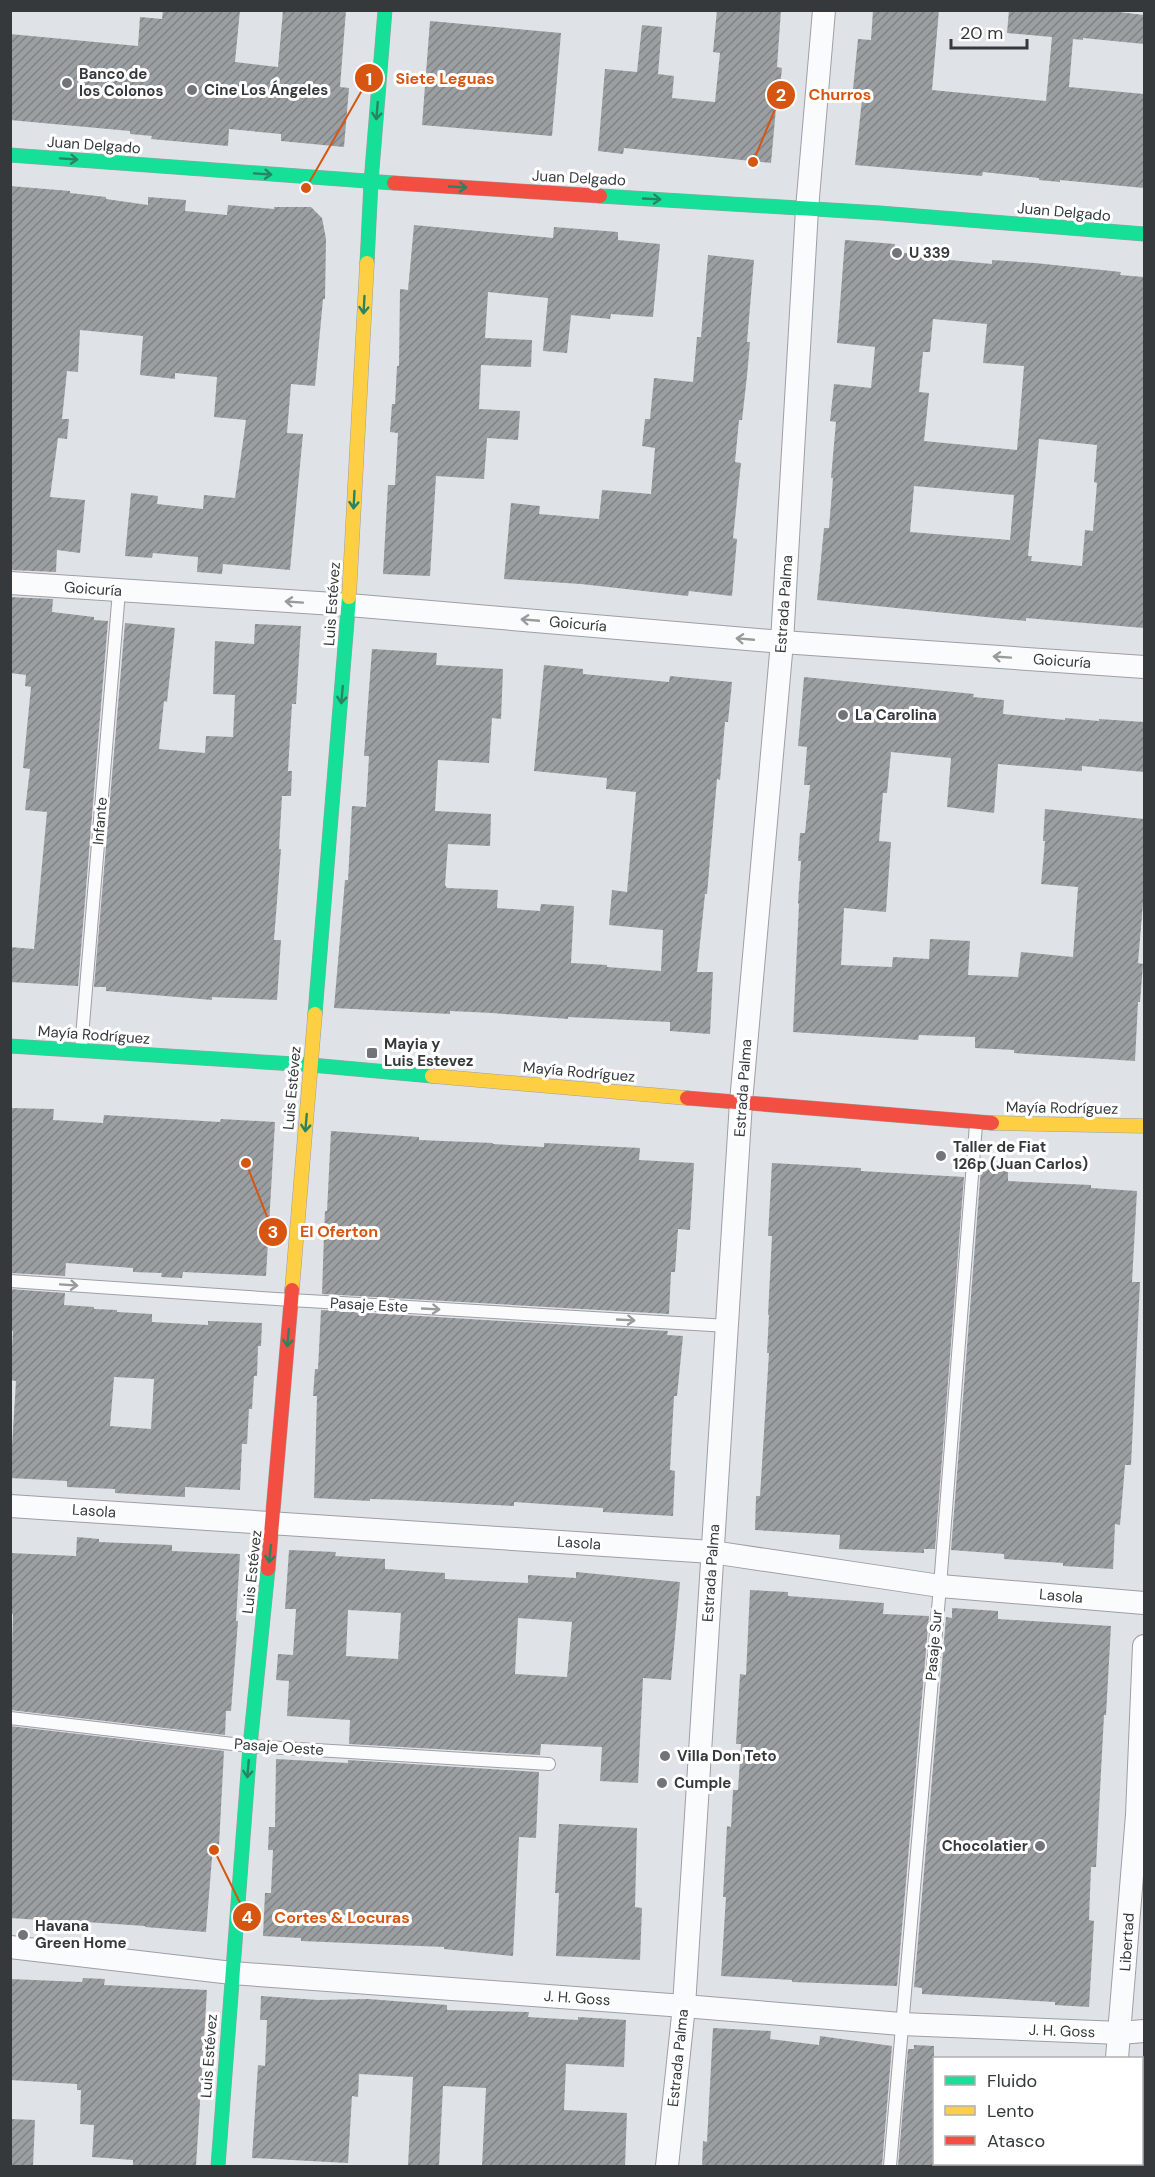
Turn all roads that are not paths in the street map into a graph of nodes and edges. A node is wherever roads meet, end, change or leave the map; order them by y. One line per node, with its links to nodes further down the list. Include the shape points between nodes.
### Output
1 (385, 10): 4 (street, Luis Estévez, one-way to 4)
2 (824, 10): 5 (street, Estrada Palma)
3 (10, 155): 4 (street, Juan Delgado, one-way to 4)
4 (370, 182): 5 (street, Juan Delgado, one-way to 5); 9 (street, Luis Estévez, one-way to 9)
5 (807, 209): 6 (street, Juan Delgado); 10 (street, Estrada Palma)
6 (1144, 234)
7 (10, 583): 8 (street, Goicuría)
8 (119, 591): 9 (street, Goicuría, one-way to 8); 13 (lane, Infante)
9 (349, 605): 10 (street, Goicuría, one-way to 9); 14 (street, Luis Estévez, one-way to 14)
10 (782, 642): 11 (street, Goicuría, one-way to 10); 15 (street, Estrada Palma)
11 (1144, 667)
12 (10, 1046): 13 (street, Mayía Rodríguez)
13 (81, 1051): 14 (street, Mayía Rodríguez)
14 (311, 1065): 15 (street, Mayía Rodríguez); 19 (street, Luis Estévez, one-way to 19)
15 (741, 1102): 16 (street, Mayía Rodríguez); 20 (street, Estrada Palma)
16 (976, 1122): 17 (street, Mayía Rodríguez); 24 (lane, Pasaje Sur)
17 (1144, 1126)
18 (10, 1281): 19 (lane, Pasaje Este, one-way to 19)
19 (291, 1300): 20 (lane, Pasaje Este, one-way to 20); 22 (street, Luis Estévez, one-way to 22)
20 (728, 1326): 23 (street, Estrada Palma)
21 (10, 1506): 22 (street, Lasola)
22 (273, 1523): 23 (street, Lasola); 28 (street, Luis Estévez, one-way to 28)
23 (712, 1552): 24 (street, Lasola); 33 (street, Estrada Palma)
24 (940, 1586): 25 (street, Lasola); 34 (lane, Pasaje Sur)
25 (1144, 1604)
26 (1144, 1646): 30 (street, Libertad)
27 (10, 1718): 28 (lane, Pasaje Oeste)
28 (250, 1746): 29 (lane, Pasaje Oeste); 32 (street, Luis Estévez, one-way to 32)
29 (549, 1764)
30 (1141, 1814): 36 (street, Libertad)
31 (10, 1947): 32 (street, J. H. Goss)
32 (232, 1973): 33 (street, J. H. Goss); 38 (street, Luis Estévez)
33 (684, 2006): 34 (street, J. H. Goss); 39 (street, Estrada Palma)
34 (901, 2024): 36 (street, J. H. Goss); 40 (lane, Pasaje Sur)
35 (1144, 2031): 36 (street, J. H. Goss)
36 (1120, 2033): 37 (street, Libertad)
37 (1117, 2057)
38 (218, 2166)
39 (667, 2166)
40 (890, 2166)

